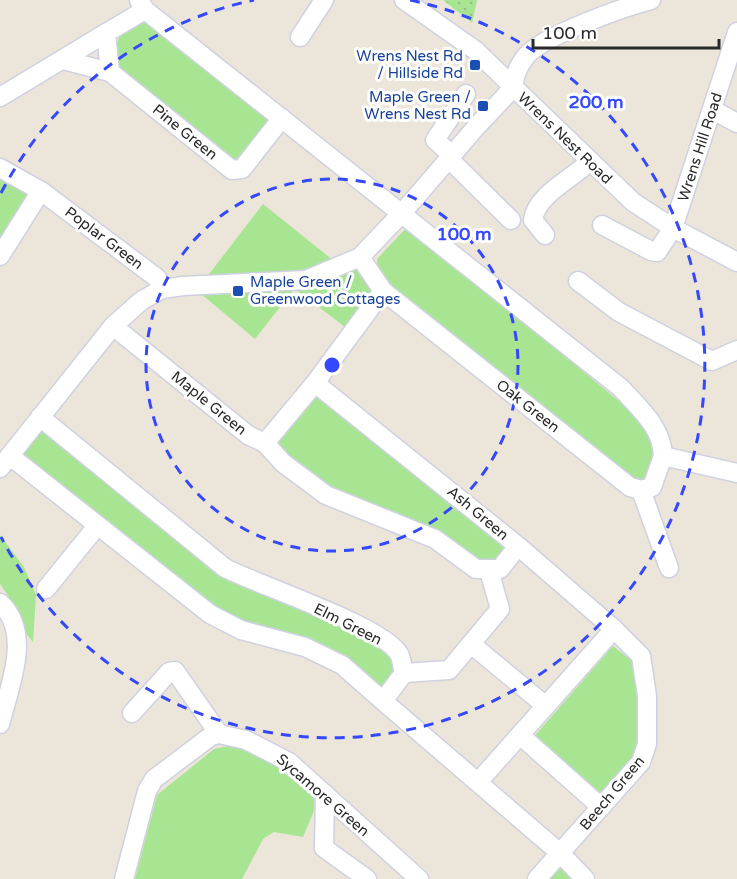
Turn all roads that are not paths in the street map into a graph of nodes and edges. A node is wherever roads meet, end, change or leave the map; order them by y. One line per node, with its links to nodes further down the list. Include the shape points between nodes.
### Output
1 (324, 0): 7 (street)
2 (404, 0): 10 (street, Wrens Nest Road, via 475,50)
3 (651, 0): 10 (street, via 554,36 529,53 515,72)
4 (142, 5): 6 (street); 14 (street)
5 (737, 32): 13 (street, Wrens Hill Road)
6 (106, 33): 8 (street); 9 (street)
7 (300, 37)
8 (63, 60): 9 (street); 12 (street)
9 (110, 72): 14 (street, Pine Green, via 232,170 242,169)
10 (513, 88): 16 (street); 17 (street, Wrens Nest Road)
11 (466, 94): 16 (street, via 435,140)
12 (0, 97)
13 (713, 110): 15 (street); 23 (street, Wrens Hill Road)
14 (282, 118): 20 (street)
15 (737, 123)
16 (451, 157): 20 (street); 21 (street)
17 (589, 162): 23 (street, Wrens Nest Road, via 633,202); 24 (street, via 536,208 533,220)
18 (0, 168): 19 (street, Poplar Green)
19 (41, 191): 25 (street); 29 (street, Poplar Green, via 157,278)
20 (403, 212): 26 (street); 36 (street, via 621,388 653,423 663,441)
21 (511, 220)
22 (602, 225): 23 (street, Wrens Hill Road, via 657,252)
23 (673, 228): 27 (street, Wrens Nest Road)
24 (545, 234)
25 (0, 256)
26 (360, 257): 29 (street, via 306,280); 30 (street)
27 (737, 262)
28 (578, 281): 32 (street, via 618,312 712,361)
29 (162, 290): 31 (street, via 141,301)
30 (383, 291): 33 (street); 39 (street, Oak Green, via 630,487)
31 (113, 326): 34 (street); 35 (street, Maple Green, via 248,435)
32 (737, 350)
33 (315, 383): 35 (street); 41 (street, Ash Green)
34 (40, 417): 37 (street); 48 (street, Elm Green, via 225,568 374,634 399,654)
35 (265, 443): 43 (street, via 283,463 326,495 435,539 476,569)
36 (663, 456): 38 (street); 39 (street, via 652,487)
37 (3, 463): 40 (street)
38 (737, 473)
39 (641, 490): 42 (street)
40 (98, 526): 44 (street); 49 (street, via 210,614 241,630 305,647 342,665)
41 (518, 546): 43 (street, Ash Green, via 500,569); 46 (street, Beech Green)
42 (669, 568)
43 (489, 571): 47 (street, via 500,609)
44 (46, 589)
45 (0, 603): 52 (street, via 18,642)
46 (614, 629): 50 (street); 57 (street, Beech Green, via 641,656 647,744 642,762)
47 (471, 644): 48 (street, via 449,670); 50 (street)
48 (404, 672): 49 (street)
49 (383, 701): 55 (street)
50 (546, 706): 54 (street)
51 (132, 714): 53 (street, via 169,672 175,671)
52 (0, 724)
53 (219, 734): 56 (street, Sycamore Green, via 275,752); 59 (street, via 154,779 147,791)
54 (520, 735): 55 (street); 57 (street)
55 (479, 781): 58 (street)
56 (325, 794): 60 (street, via 324,848); 61 (street, Sycamore Green)
57 (601, 807): 58 (street, Beech Green)
58 (560, 853): 62 (street, Beech Green); 63 (street)
59 (124, 879)
60 (367, 879)
61 (419, 879)
62 (537, 879)
63 (585, 879)

